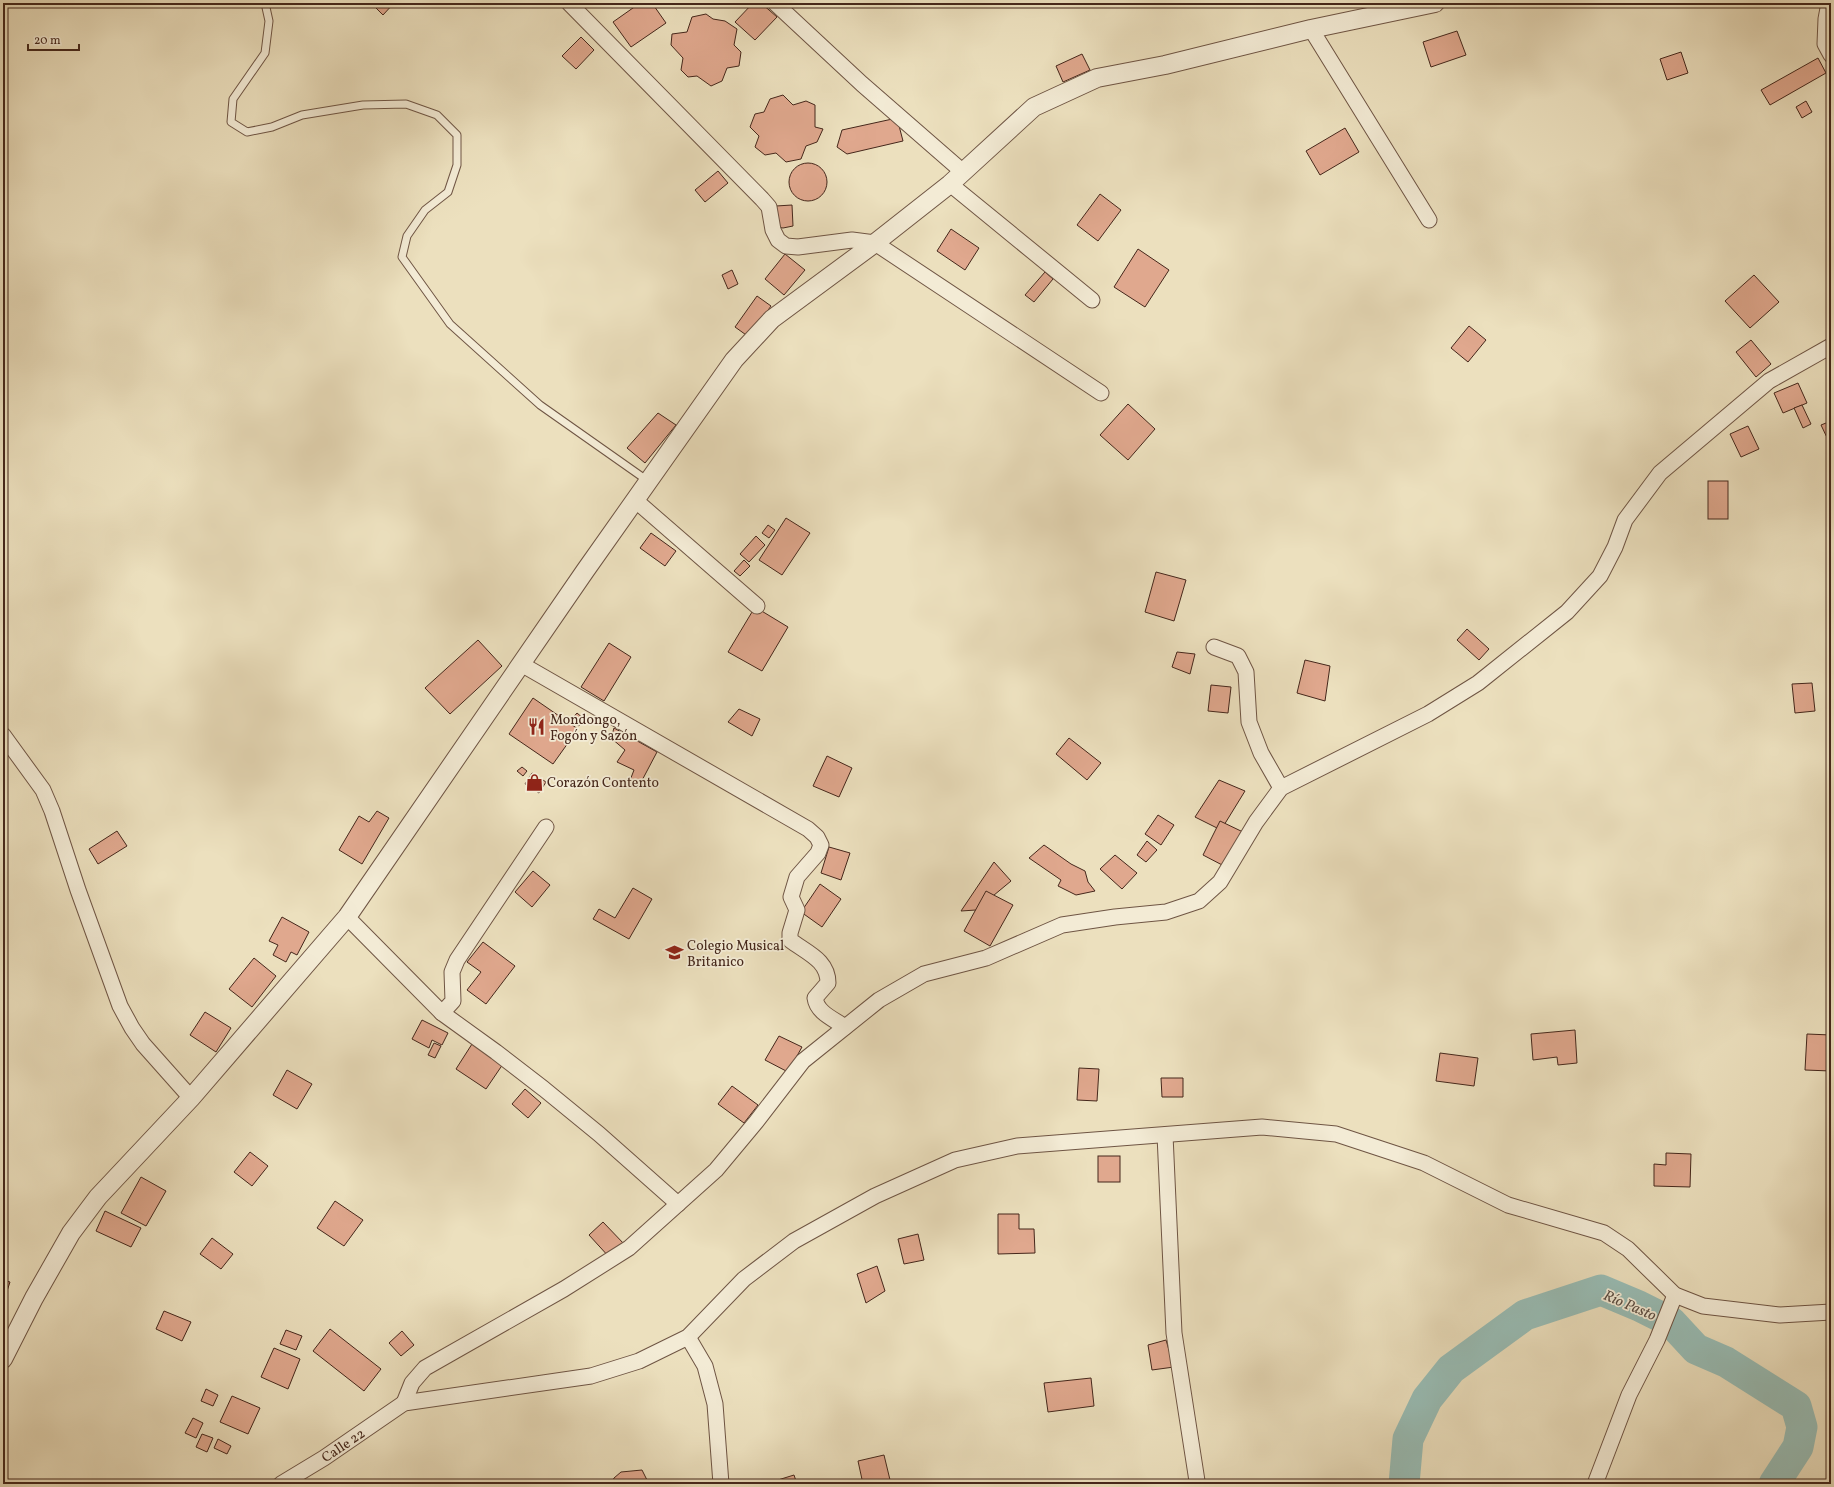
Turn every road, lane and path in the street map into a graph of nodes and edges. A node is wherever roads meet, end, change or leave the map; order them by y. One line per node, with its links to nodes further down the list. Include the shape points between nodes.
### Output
1 (265, 3): 14 (lane, via 269,22 265,52 233,99 231,122 247,132 272,127 302,115 363,105 406,104 438,115 456,135 457,165 448,192 425,210 407,236 402,257 450,324 540,406)
2 (569, 3): 10 (street, via 762,199 769,207 773,230 778,240 786,246 798,247 852,240)
3 (775, 3): 8 (street)
4 (1435, 3): 6 (street)
5 (1829, 3): 7 (street, via 1825,44)
6 (1311, 29): 8 (street, via 1165,65 1097,78 1034,107); 9 (street)
7 (1831, 56)
8 (957, 178): 10 (street); 11 (street)
9 (1429, 220)
10 (875, 243): 13 (street); 14 (street, via 772,319 734,360)
11 (1092, 300)
12 (1831, 346): 20 (street, via 1769,381 1660,473 1625,520 1600,576 1567,612 1478,683 1428,714)
13 (1101, 393)
14 (648, 481): 15 (street)
15 (635, 500): 16 (street); 18 (street)
16 (757, 606)
17 (1214, 646): 20 (street, via 1238,656 1246,672 1249,722 1261,753)
18 (521, 664): 22 (street); 24 (street, via 801,825 817,837 821,845 818,853 797,877 791,897 797,910 790,940 825,968 828,983 816,998 816,1005)
19 (3, 735): 25 (street, via 43,790 120,1006 143,1044)
20 (1281, 788): 24 (street, via 1256,822 1220,882 1199,901 1166,912 1062,925 986,958 924,974 879,1000)
21 (546, 827): 23 (street, via 457,960 452,972 452,1002)
22 (347, 917): 23 (street); 25 (street)
23 (442, 1013): 27 (street, via 544,1089)
24 (845, 1027): 27 (street, via 803,1061 716,1170)
25 (191, 1098): 31 (street, via 98,1197 71,1234)
26 (1165, 1135): 28 (street, via 1262,1127 1336,1134 1424,1162 1508,1206 1604,1234 1628,1249); 30 (street, via 1017,1146 955,1160 876,1196 794,1240 744,1279); 33 (street, via 1174,1333)
27 (678, 1204): 32 (street, via 629,1248 564,1289 425,1368 412,1383)
28 (1672, 1301): 29 (street, via 1780,1315); 36 (street, via 1630,1395)
29 (1831, 1312)
30 (688, 1337): 32 (street, via 639,1362 591,1376); 35 (street, via 705,1366 714,1404)
31 (3, 1359)
32 (404, 1403): 34 (street, Calle 22)
33 (1197, 1481)
34 (281, 1484)
35 (721, 1484)
36 (1595, 1484)

